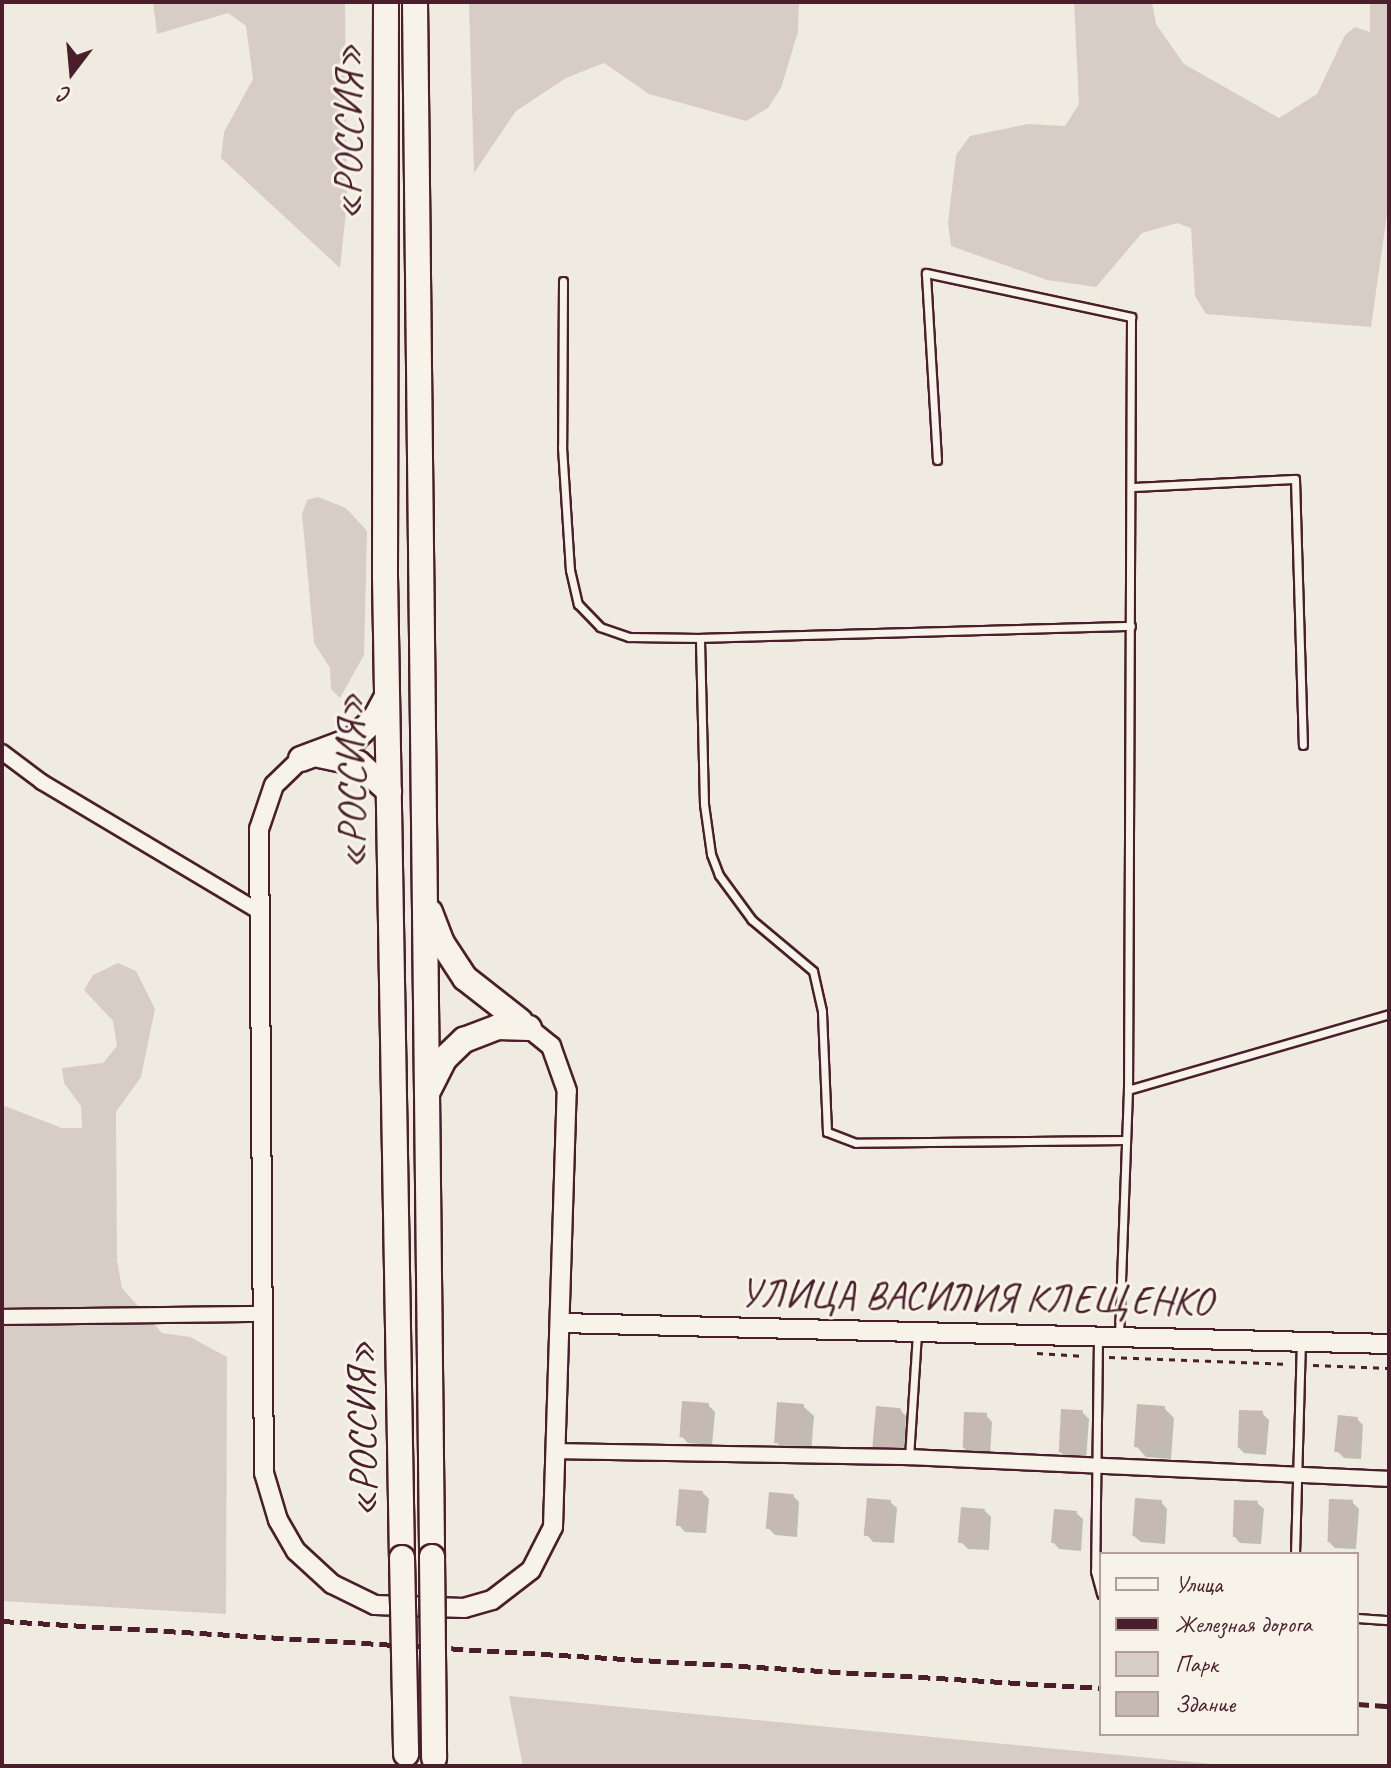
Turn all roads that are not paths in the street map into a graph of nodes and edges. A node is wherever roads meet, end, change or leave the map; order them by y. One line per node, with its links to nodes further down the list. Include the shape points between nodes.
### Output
1 (386, 2): 8 (highway, «РОССИЯ»)
2 (415, 2): 13 (highway, «РОССИЯ»)
3 (563, 281): 7 (lane, via 562,447 570,570 578,604 600,627 629,637)
4 (937, 460): 5 (lane, via 926,273 1131,317)
5 (1132, 487): 6 (lane); 9 (lane, via 1295,479)
6 (1131, 626): 7 (lane); 17 (lane)
7 (700, 638): 19 (lane, via 704,804 711,854 719,875 752,920 813,971 822,1011 827,1132 856,1143)
8 (387, 694): 11 (highway, via 362,733); 12 (highway, «РОССИЯ»)
9 (1303, 745)
10 (2, 752): 14 (street, via 42,782)
11 (301, 759): 12 (highway, via 326,755 350,760 372,772); 14 (street, via 274,785 262,810)
12 (389, 791): 37 (highway, «РОССИЯ», bridge)
13 (425, 889): 16 (highway, via 436,930 456,967 485,998); 18 (highway, «РОССИЯ»)
14 (260, 912): 20 (street)
15 (1389, 1014): 17 (lane)
16 (527, 1025): 18 (highway, via 498,1027 464,1040 434,1074); 22 (street, via 558,1056 567,1091)
17 (1128, 1090): 19 (lane)
18 (425, 1109): 38 (highway, «РОССИЯ», bridge)
19 (1126, 1140): 25 (lane)
20 (262, 1314): 21 (street); 28 (street, via 263,1461 269,1497 296,1551 322,1577 353,1596 375,1605 464,1608 509,1590 531,1570 550,1536)
21 (2, 1317)
22 (561, 1323): 23 (street, УЛИЦА ВАСИЛИЯ КЛЕЩЕНКО); 28 (street)
23 (917, 1332): 24 (street, УЛИЦА ВАСИЛИЯ КЛЕЩЕНКО); 29 (lane)
24 (1098, 1336): 25 (street, УЛИЦА ВАСИЛИЯ КЛЕЩЕНКО); 30 (lane)
25 (1119, 1337): 26 (street, УЛИЦА ВАСИЛИЯ КЛЕЩЕНКО)
26 (1301, 1342): 27 (street, УЛИЦА ВАСИЛИЯ КЛЕЩЕНКО); 31 (lane)
27 (1389, 1344)
28 (558, 1451): 29 (street)
29 (909, 1457): 30 (street)
30 (1099, 1467): 31 (street); 34 (lane)
31 (1296, 1475): 32 (street); 33 (lane)
32 (1389, 1479)
33 (1295, 1552)
34 (1099, 1586)
35 (1359, 1618): 36 (lane)
36 (1389, 1620)
37 (406, 1760)
38 (434, 1762)

